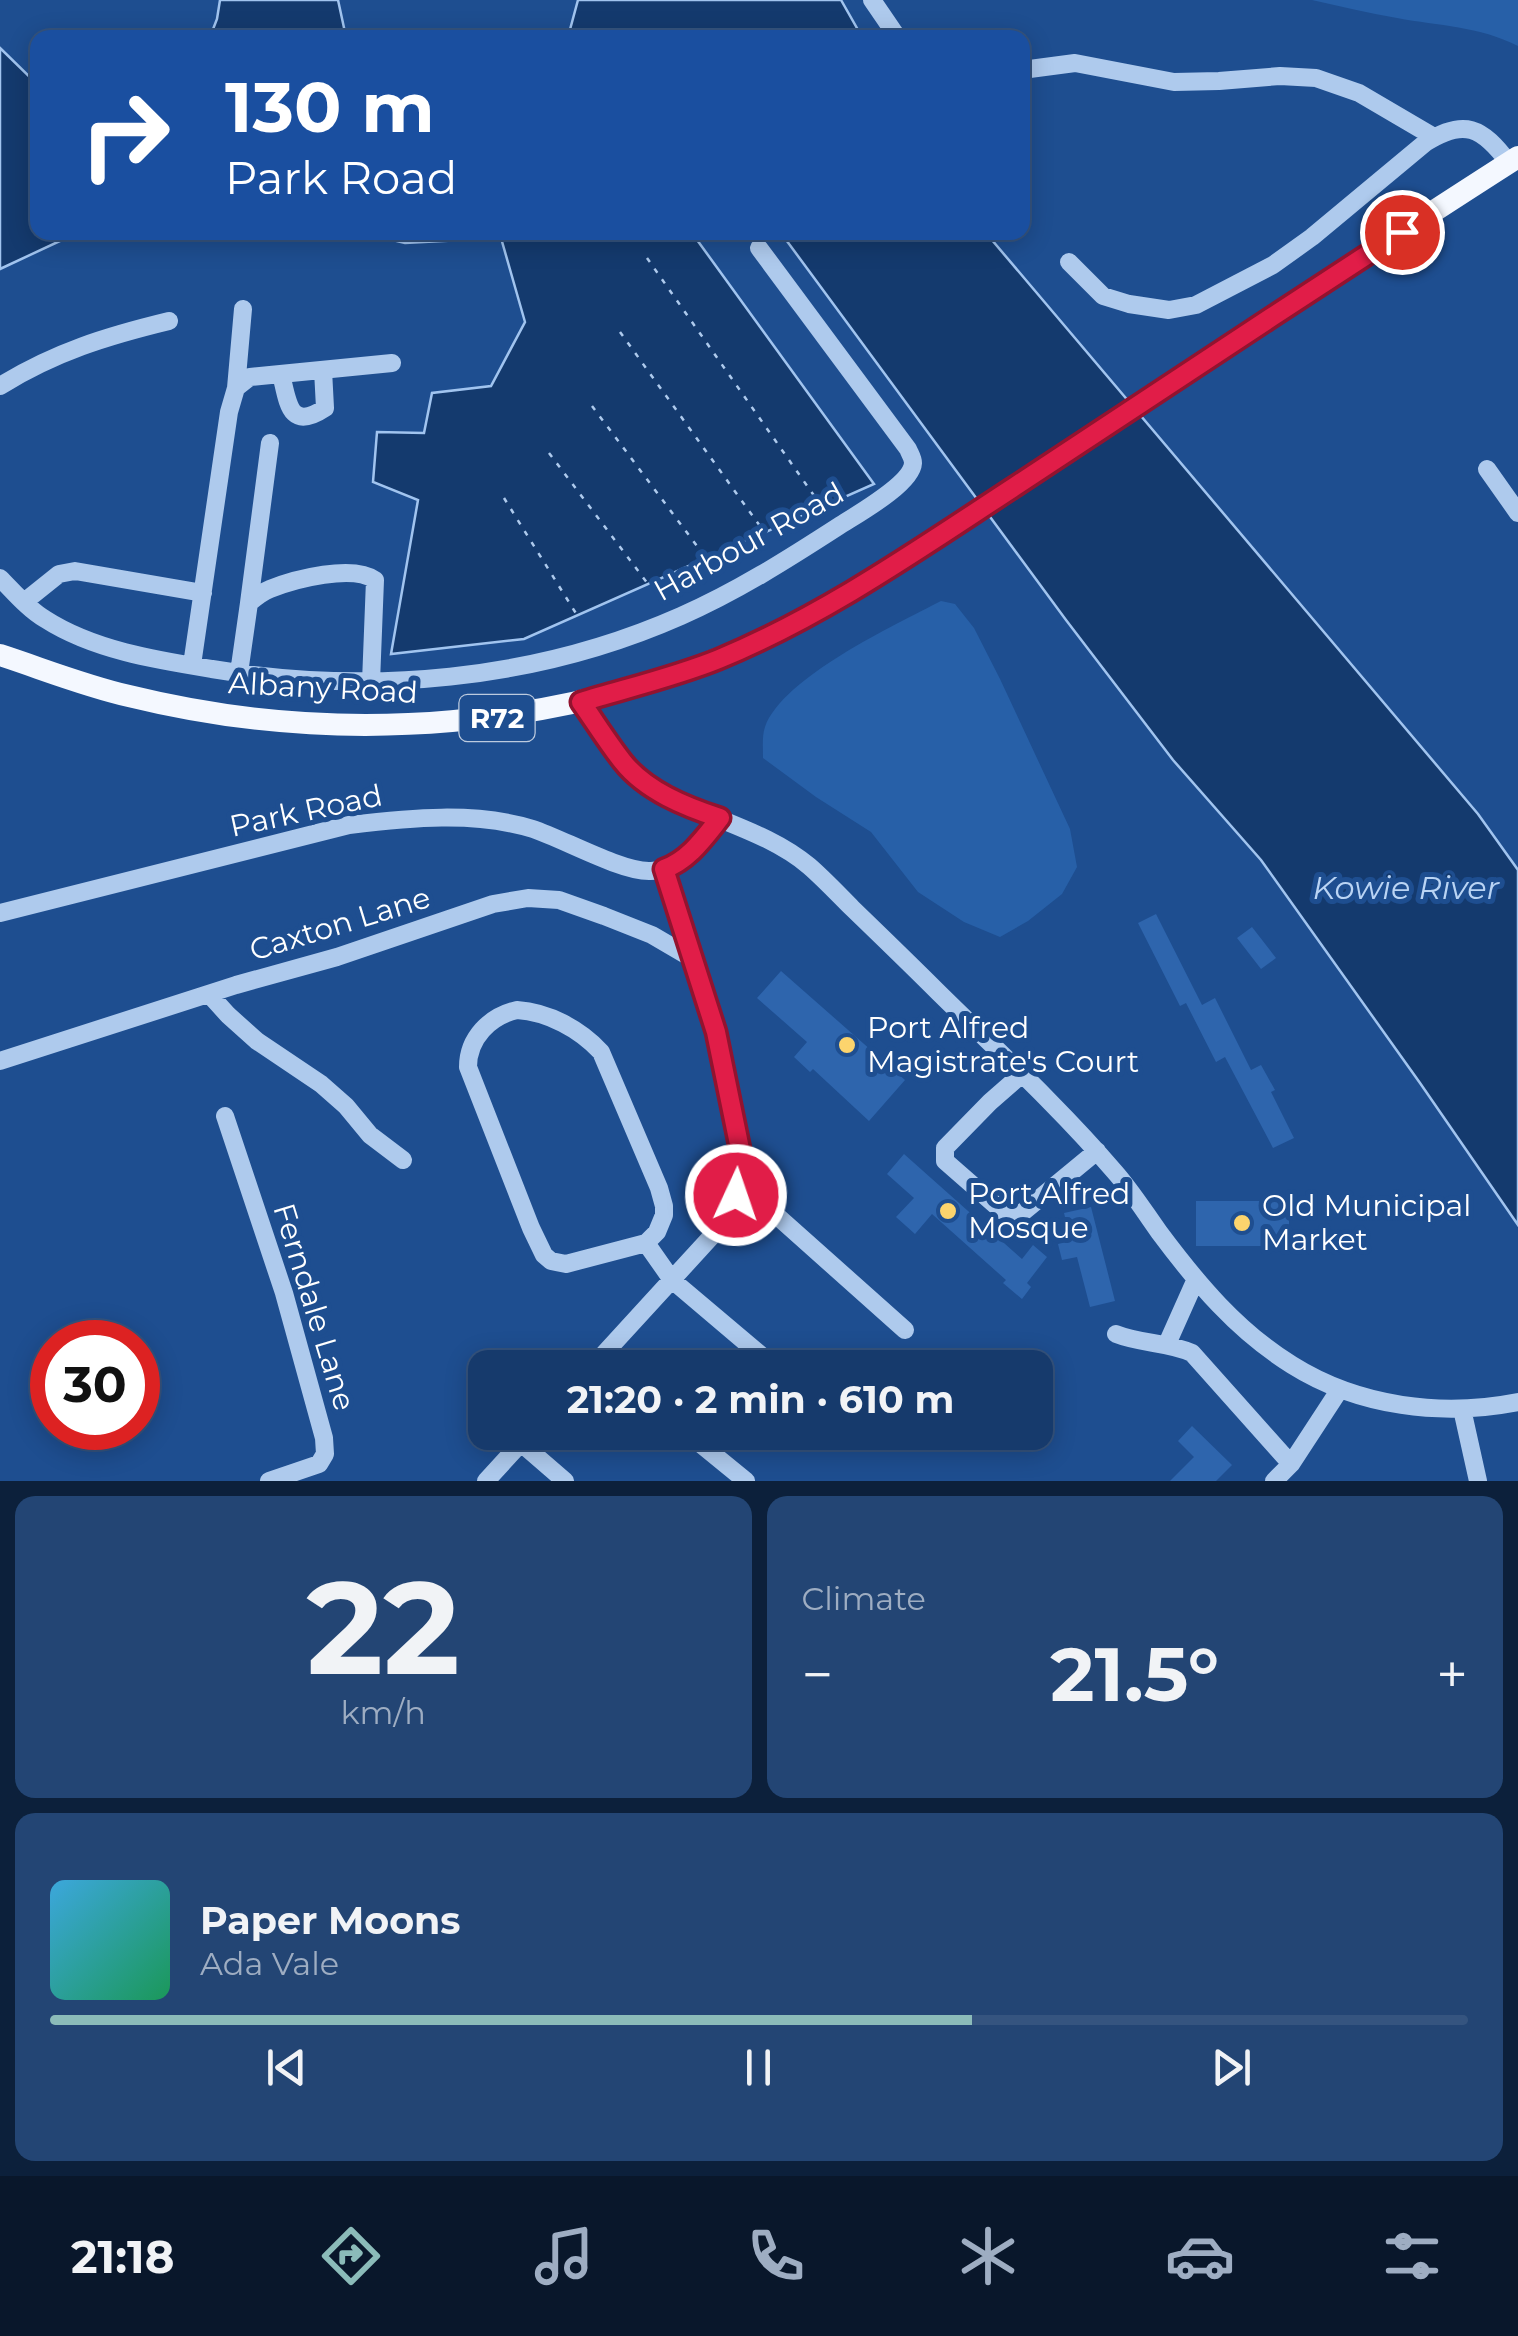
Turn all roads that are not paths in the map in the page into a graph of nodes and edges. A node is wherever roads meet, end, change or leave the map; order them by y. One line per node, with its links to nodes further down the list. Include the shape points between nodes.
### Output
1 (872, 0): 2 (street)
2 (893, 30)
3 (1030, 69): 4 (street, via 1075,64 1174,82 1316,78 1360,92)
4 (1434, 137): 5 (street, via 1472,130); 7 (street, via 1273,265 1196,305 1170,310 1103,296)
5 (1514, 160): 26 (main road, Albany Road / R72, via 843,596 700,666)
6 (758, 248): 25 (street, Harbour Road, via 908,449 909,475 797,554 660,624 597,648 504,668)
7 (1068, 262)
8 (242, 309): 14 (street)
9 (169, 320): 13 (street, via 76,346)
10 (392, 363): 11 (street)
11 (323, 370): 12 (street); 12 (street, via 326,408 300,417 290,408)
12 (281, 374): 14 (street, via 250,377)
13 (0, 386)
14 (236, 388): 19 (street)
15 (270, 443): 21 (street)
16 (1487, 469): 17 (street)
17 (1518, 512)
18 (0, 578): 20 (street, Harbour Road)
19 (203, 592): 20 (street, via 75,572 59,574); 23 (street)
20 (24, 602): 23 (street, Harbour Road, via 94,642)
21 (249, 603): 24 (street); 25 (street, via 267,589 320,576 368,575 375,580)
22 (0, 656): 26 (main road, Albany Road / R72, via 126,696 264,720 467,721)
23 (192, 666): 24 (street, Harbour Road)
24 (239, 673): 25 (street, Harbour Road)
25 (370, 682)
26 (581, 702): 27 (street, via 640,778)
27 (720, 818): 28 (street, via 688,856); 33 (street, via 807,864)
28 (664, 869): 29 (street, Park Road, via 638,870 501,820 398,820 332,830); 30 (street)
29 (0, 914)
30 (692, 960): 31 (street, Caxton Lane, via 604,916 559,900 528,898); 37 (street, via 716,1032 740,1149)
31 (210, 994): 32 (street, Caxton Lane); 36 (street)
32 (0, 1061)
33 (1022, 1074): 35 (street); 35 (street, via 944,1148 945,1161 1014,1216)
34 (225, 1116): 53 (street, Ferndale Lane, via 324,1438 319,1464)
35 (1097, 1151): 39 (street)
36 (402, 1160)
37 (739, 1182): 40 (street, via 730,1214); 41 (street)
38 (646, 1244): 38 (street, via 664,1206 601,1052 541,1013 517,1010 494,1018 474,1043 468,1067 544,1255 566,1264); 40 (street)
39 (1196, 1279): 43 (street); 46 (street, via 1272,1352)
40 (672, 1280): 44 (street); 45 (street)
41 (904, 1330)
42 (1116, 1334): 43 (street)
43 (1168, 1344): 52 (street, via 1192,1353)
44 (611, 1350)
45 (755, 1350)
46 (1340, 1388): 48 (street, via 1401,1405); 52 (street)
47 (1518, 1402): 48 (street)
48 (1462, 1409): 58 (street)
49 (515, 1450): 54 (street)
50 (537, 1450): 55 (street)
51 (708, 1450): 56 (street)
52 (1291, 1464): 57 (street)
53 (269, 1481)
54 (486, 1481)
55 (565, 1481)
56 (746, 1481)
57 (1274, 1481)
58 (1478, 1481)

